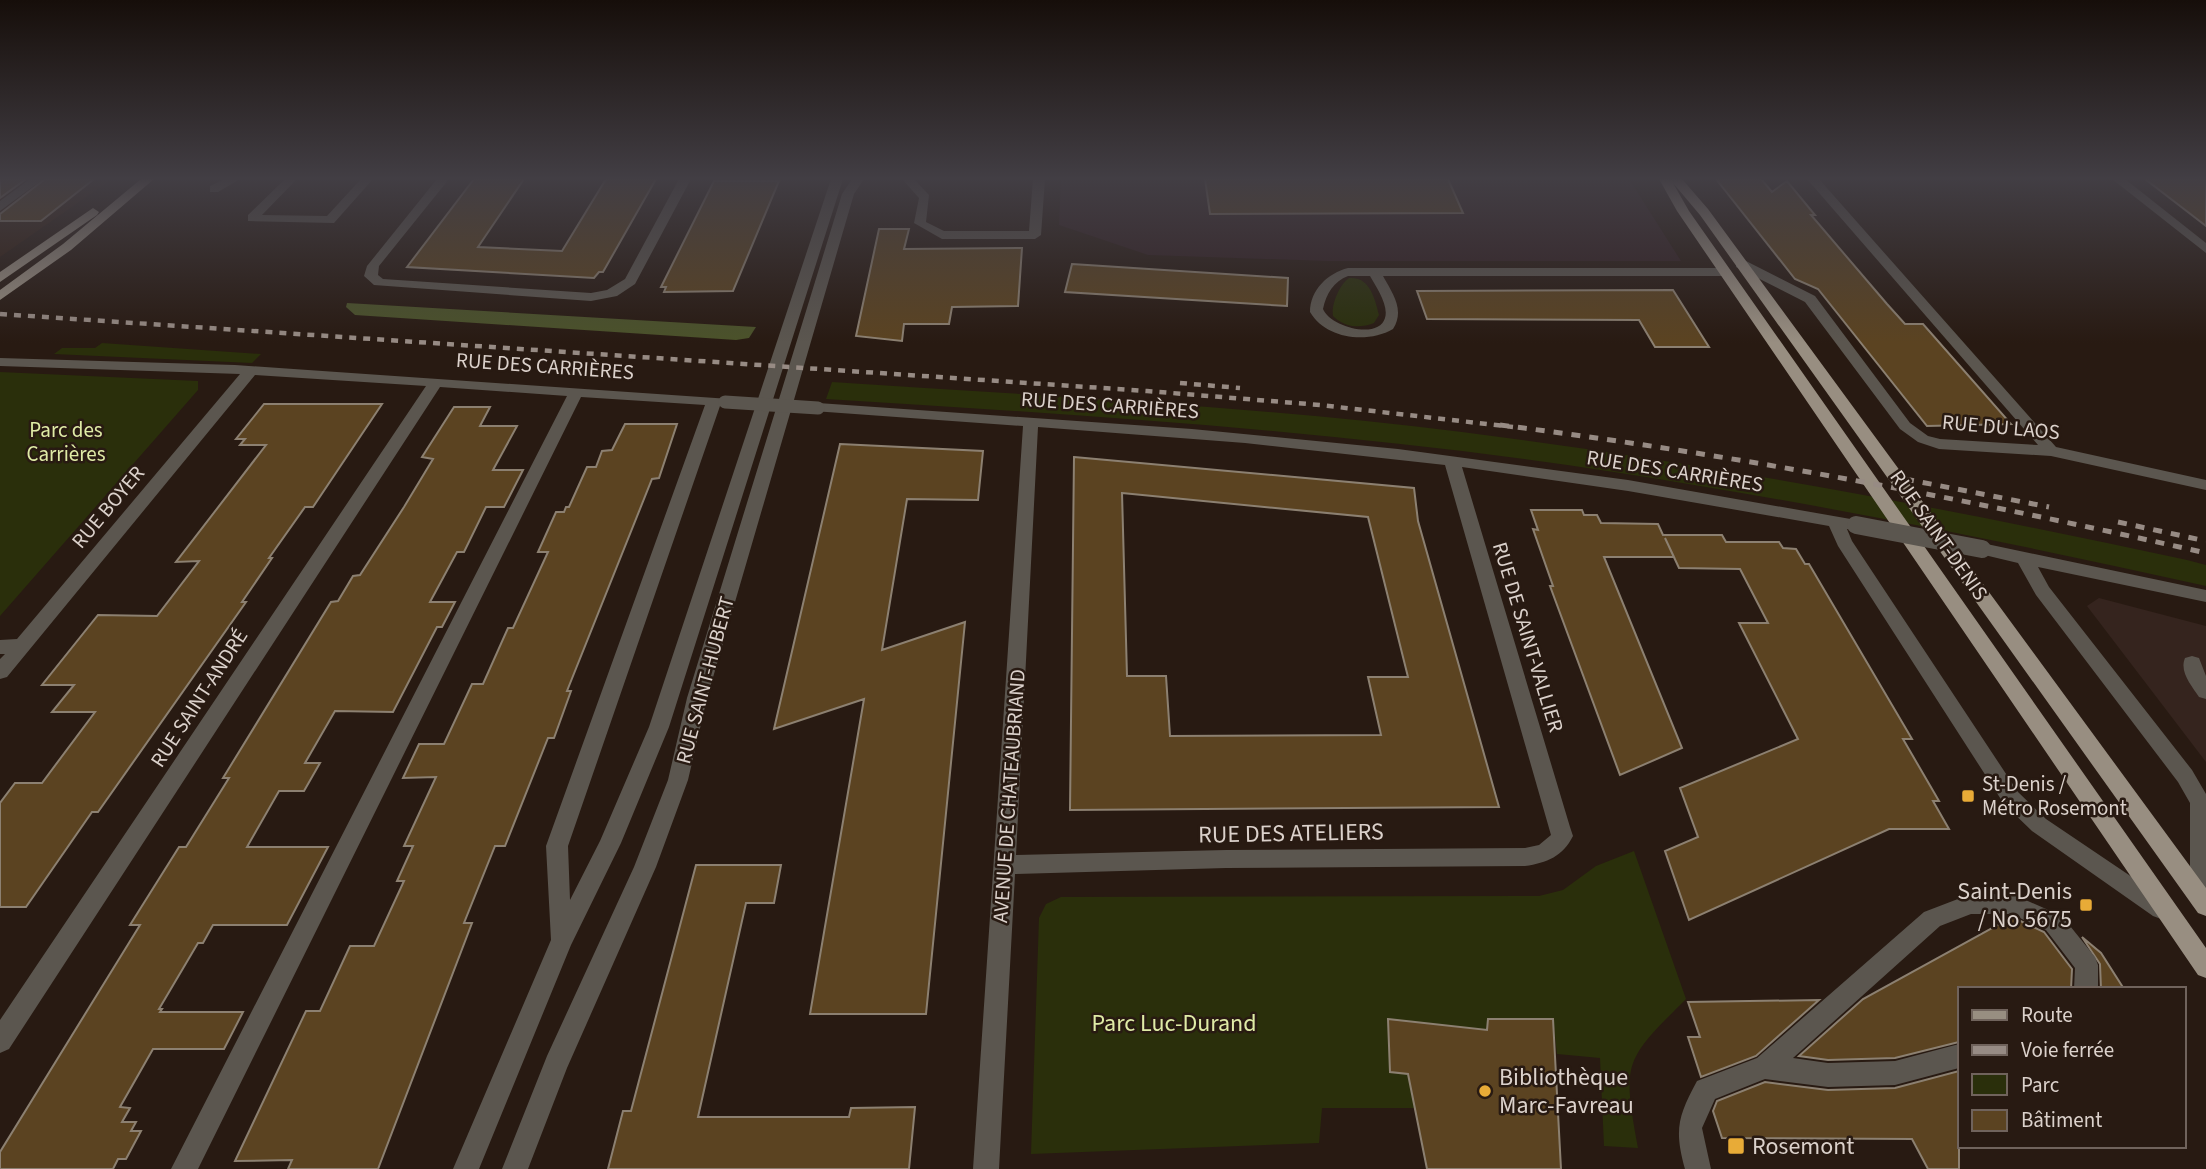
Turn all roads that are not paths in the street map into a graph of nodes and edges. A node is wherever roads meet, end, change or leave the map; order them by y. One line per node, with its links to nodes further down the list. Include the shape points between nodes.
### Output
1 (64, 234): 16 (main road)
2 (83, 234): 17 (main road)
3 (399, 234): 4 (street, via 373,266 372,278 389,284 591,297 626,286)
4 (656, 234)
5 (819, 234): 40 (street, RUE SAINT-HUBERT, via 674,685 614,832)
6 (836, 234): 48 (street, RUE SAINT-HUBERT, via 697,698 678,780)
7 (939, 234): 8 (street)
8 (1035, 234)
9 (1703, 234): 14 (main road, RUE SAINT-DENIS)
10 (1715, 234): 14 (main road, RUE SAINT-DENIS)
11 (1861, 234): 24 (street)
12 (2187, 234): 13 (street)
13 (2206, 249)
14 (1733, 268): 15 (street); 24 (street, RUE DU LAOS, via 1810,299 1917,436 1952,446); 38 (main road, RUE SAINT-DENIS); 39 (main road, RUE SAINT-DENIS)
15 (1375, 272): 15 (street, via 1348,272 1329,280 1317,306 1322,319 1336,328 1360,333 1389,326 1392,311)
16 (0, 278)
17 (0, 296)
18 (0, 362): 19 (street, RUE DES CARRIÈRES)
19 (251, 370): 20 (street, RUE DES CARRIÈRES); 30 (street, RUE BOYER)
20 (436, 382): 21 (street, RUE DES CARRIÈRES); 43 (street, RUE SAINT-ANDRÉ)
21 (577, 391): 22 (street, RUE DES CARRIÈRES); 46 (street)
22 (719, 402): 23 (street, RUE DES CARRIÈRES, bridge); 40 (street, RUE SAINT-HUBERT, via 557,846)
23 (1031, 423): 25 (street, RUE DES CARRIÈRES, via 1245,438); 37 (street, AVENUE DE CHATEAUBRIAND)
24 (2051, 451): 26 (street, RUE DU LAOS)
25 (1452, 461): 27 (street, RUE DES CARRIÈRES); 35 (street, RUE DE SAINT-VALLIER)
26 (2206, 485)
27 (1846, 523): 28 (street, RUE DES CARRIÈRES, bridge); 39 (street, RUE SAINT-DENIS, via 1851,552 2011,797 2039,825)
28 (2024, 557): 29 (street, RUE DES CARRIÈRES); 36 (street, RUE SAINT-DENIS, via 2042,591 2185,776 2200,802)
29 (2206, 596)
30 (22, 646): 31 (street); 33 (street, RUE BOYER)
31 (0, 647)
32 (2192, 663): 34 (street)
33 (0, 672)
34 (2206, 692)
35 (1560, 827): 37 (street, RUE DES ATELIERS, via 1562,836 1555,847 1525,857)
36 (2204, 841): 38 (street, RUE SAINT-DENIS)
37 (1004, 865): 49 (street, AVENUE DE CHATEAUBRIAND)
38 (2203, 902)
39 (2173, 919): 41 (main road, RUE SAINT-DENIS)
40 (561, 942): 47 (street, RUE SAINT-HUBERT)
41 (2206, 967)
42 (2086, 987): 45 (street, via 2087,965 2054,923 2012,904 1971,904 1932,919)
43 (0, 1041)
44 (1958, 1056): 45 (street, via 1895,1073 1828,1075)
45 (1765, 1067): 50 (street, via 1706,1090 1689,1121)
46 (184, 1169)
47 (466, 1169)
48 (515, 1169)
49 (986, 1169)
50 (1698, 1169)

